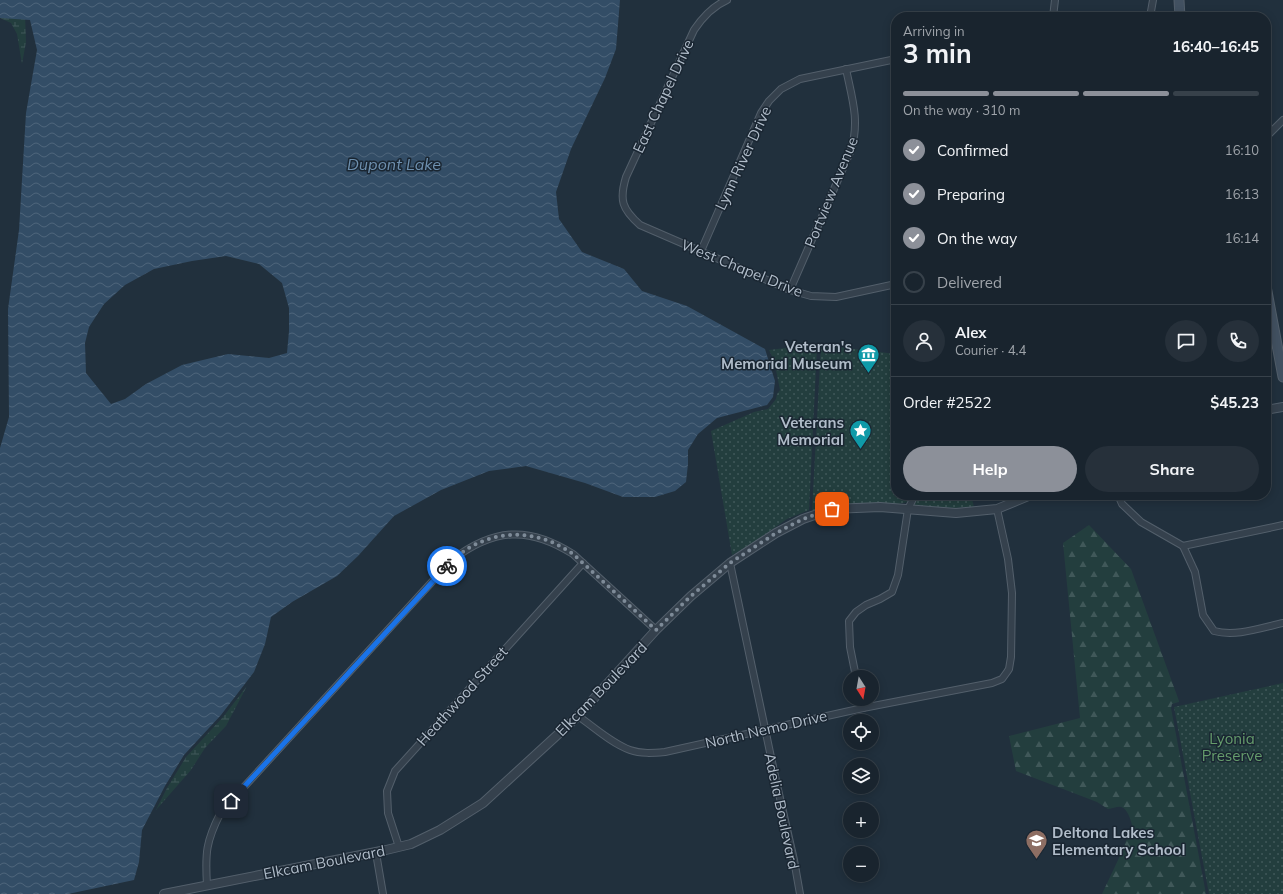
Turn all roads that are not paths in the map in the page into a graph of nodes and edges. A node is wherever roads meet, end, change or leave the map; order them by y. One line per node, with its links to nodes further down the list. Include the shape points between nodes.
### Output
1 (727, 0): 12 (street, East Chapel Drive, via 719,3 701,19 694,30 626,177 622,188)
2 (1054, 0): 5 (street)
3 (1153, 0): 6 (street)
4 (1179, 0): 7 (main road)
5 (1053, 12)
6 (1151, 12)
7 (1180, 12)
8 (891, 60): 9 (street, Lynn River Drive)
9 (846, 69): 13 (street, Lynn River Drive, via 800,79 781,89 769,101 761,113); 15 (street, Portview Avenue, via 856,122 855,137)
10 (1283, 120): 11 (street)
11 (1271, 131)
12 (624, 205): 13 (street, West Chapel Drive, via 628,215 640,225)
13 (701, 251): 15 (street, West Chapel Drive)
14 (891, 285): 15 (street, West Chapel Drive, via 836,297 811,296)
15 (790, 290)
16 (1271, 313): 17 (main road)
17 (1283, 377)
18 (1283, 406): 19 (street)
19 (1271, 409)
20 (912, 500): 23 (street)
21 (1020, 500): 24 (street, Elkcam Boulevard)
22 (1120, 500): 26 (street, via 1141,522)
23 (908, 509): 24 (street, Elkcam Boulevard, via 956,513); 28 (street, Elkcam Boulevard, via 832,509 803,519 776,533); 31 (street, via 898,576 892,592 866,605 849,621)
24 (997, 509): 32 (street, North Nemo Drive, via 1008,559 1012,593 1011,657 1007,672 1002,679 992,683)
25 (1283, 525): 26 (street)
26 (1183, 546): 29 (street, via 1195,572 1204,615 1214,631 1236,633)
27 (583, 563): 30 (street); 35 (street, Heathwood Street, via 394,771 387,791 387,806); 37 (street, via 557,544 526,535 505,535 485,540 452,560 221,812 209,841 206,857)
28 (730, 563): 30 (street, Elkcam Boulevard); 34 (street, Adelia Boulevard)
29 (1283, 623)
30 (656, 630): 33 (street, Elkcam Boulevard)
31 (855, 670)
32 (863, 708): 34 (street, North Nemo Drive)
33 (578, 716): 34 (street, North Nemo Drive, via 630,750 650,753 665,752); 35 (street, Elkcam Boulevard, via 483,803 440,830)
34 (765, 729): 40 (street, Adelia Boulevard)
35 (399, 847): 36 (street, Elkcam Boulevard)
36 (376, 852): 37 (street, Elkcam Boulevard); 39 (street)
37 (207, 885): 38 (street, Elkcam Boulevard)
38 (164, 894)
39 (383, 894)
40 (800, 894)

